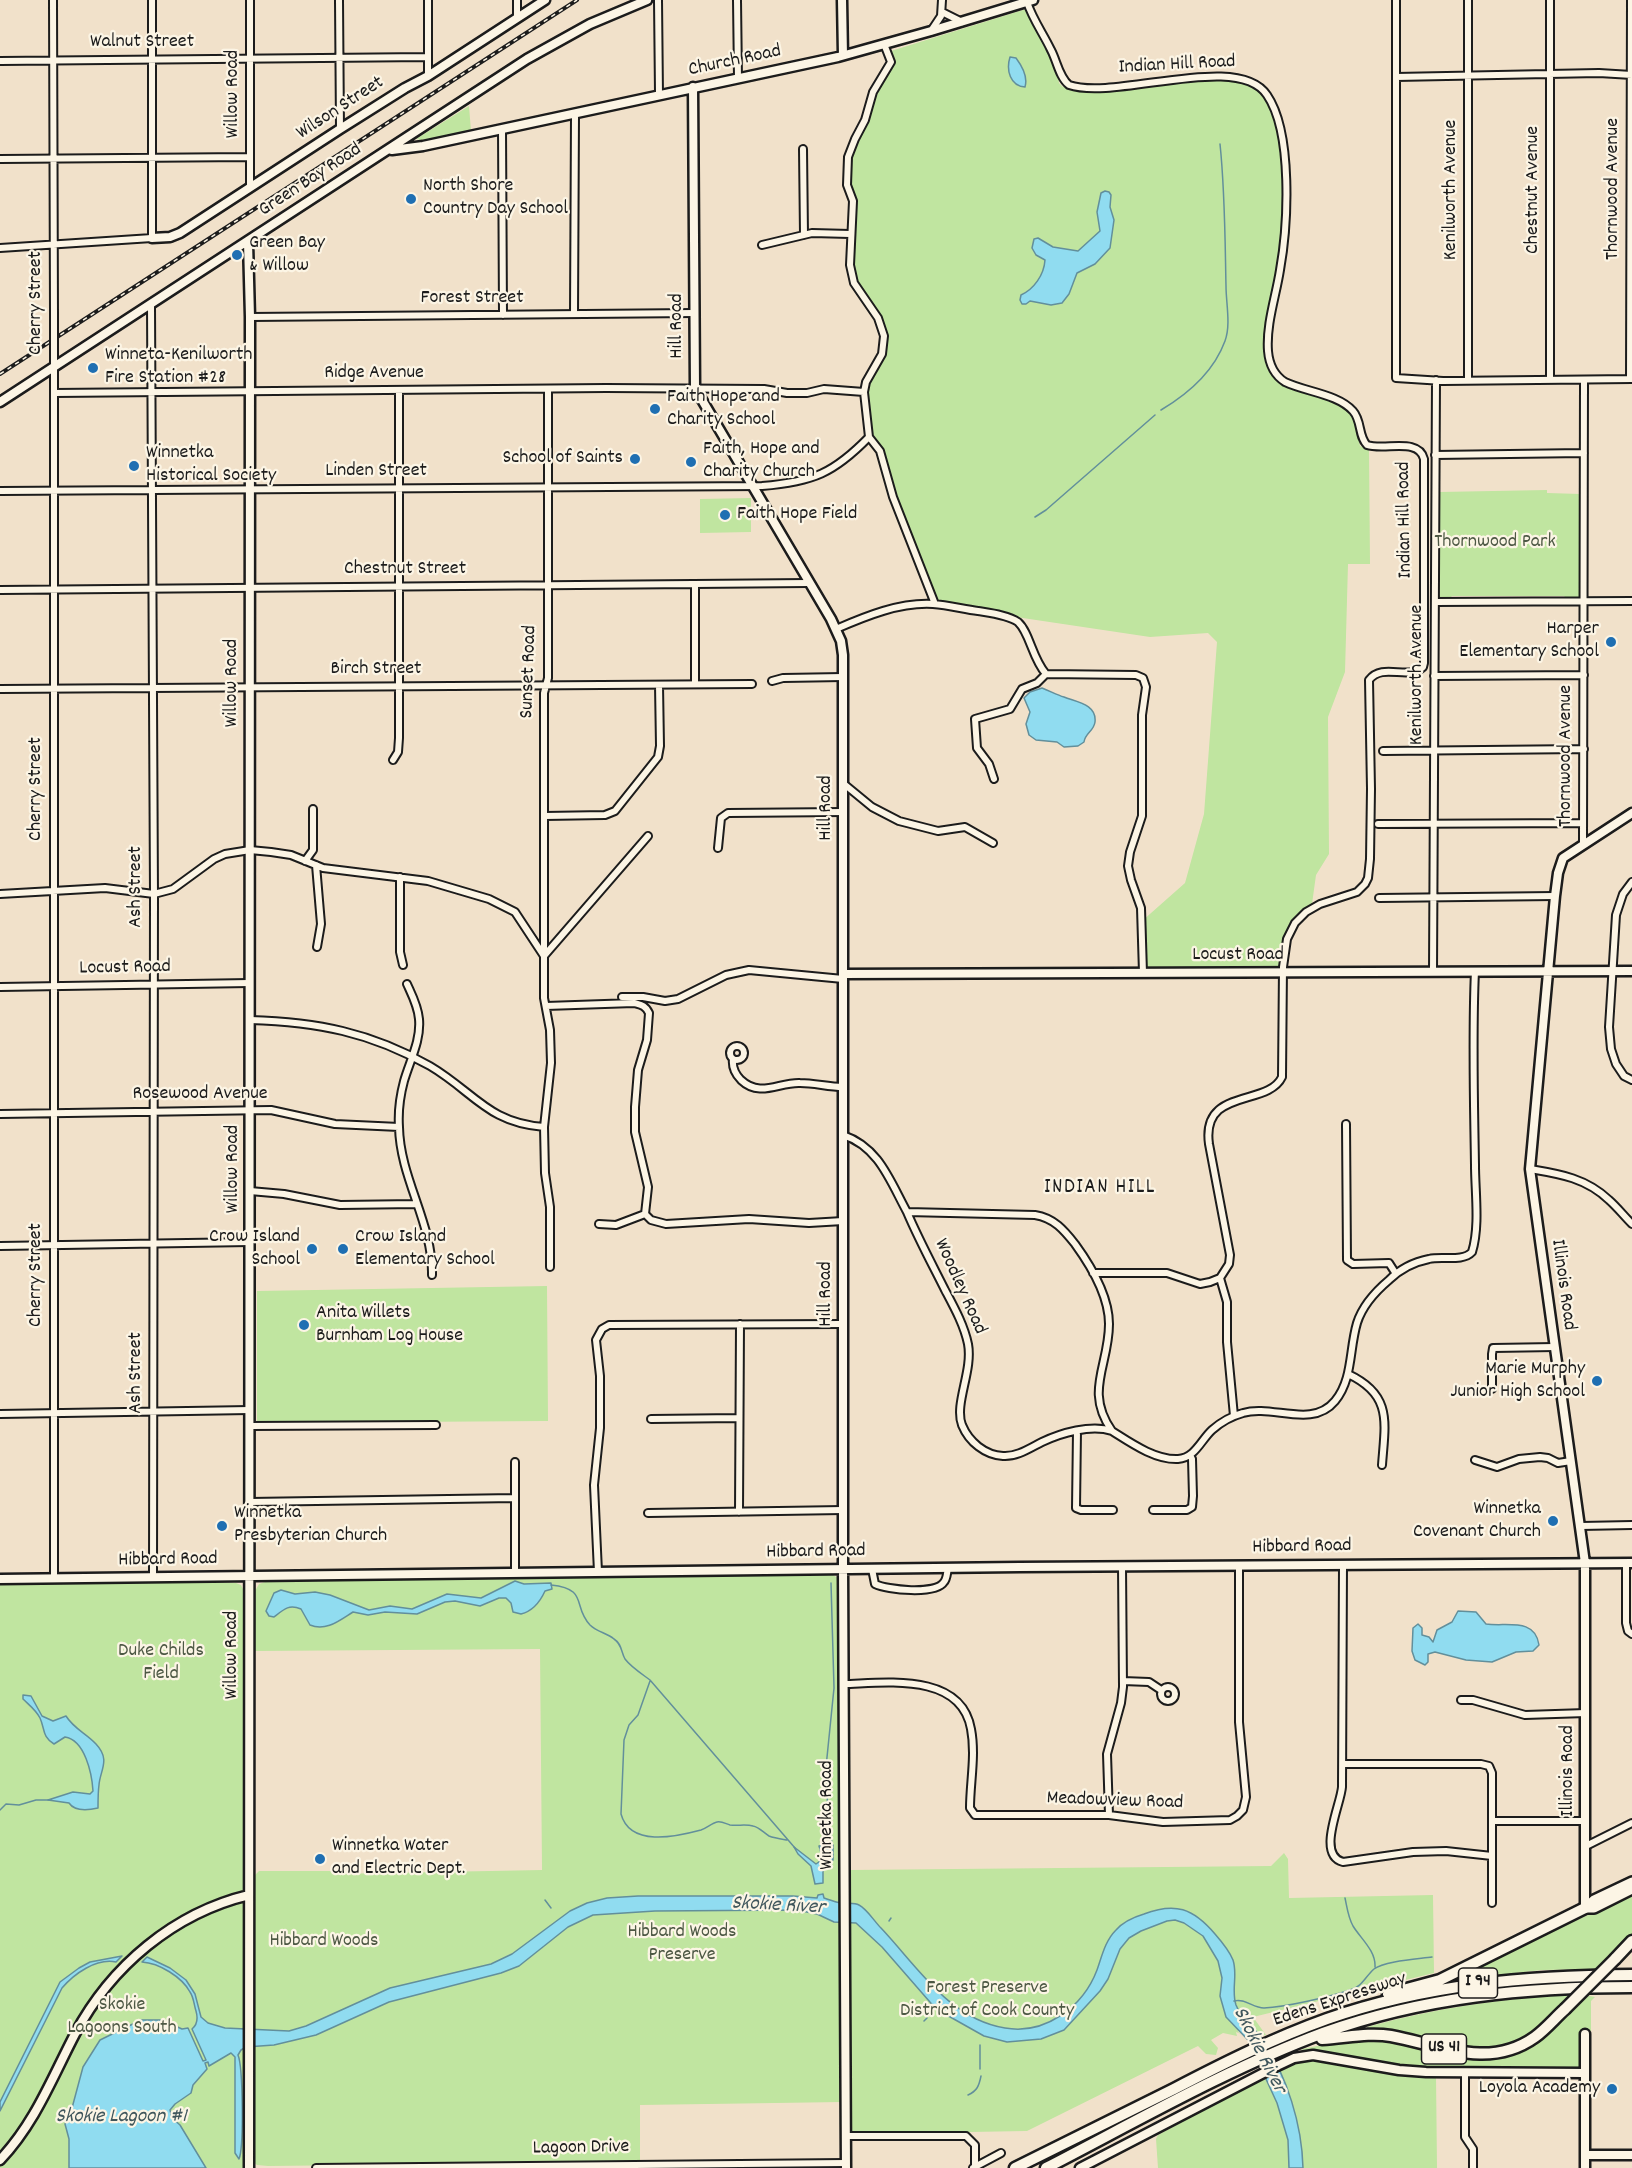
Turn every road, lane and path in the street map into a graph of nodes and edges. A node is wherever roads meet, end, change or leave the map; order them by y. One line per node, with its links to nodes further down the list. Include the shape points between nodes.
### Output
1 (53, 0): 28 (street, Cherry Street)
2 (152, 0): 29 (street)
3 (250, 0): 27 (street, Willow Road)
4 (339, 0): 26 (street)
5 (428, 0): 25 (street)
6 (517, 0): 20 (street)
7 (545, 0): 20 (street, Wilson Street)
8 (647, 0): 42 (street, Green Bay Road, via 545,48)
9 (658, 0): 38 (street)
10 (737, 0): 36 (street)
11 (842, 0): 24 (street)
12 (942, 0): 19 (street)
13 (1396, 0): 35 (street)
14 (1468, 0): 32 (street, Kenilworth Avenue)
15 (1550, 0): 31 (street, Chestnut Avenue)
16 (1631, 0): 33 (street, Thornwood Avenue)
17 (1030, 1): 18 (street, Church Road); 150 (street, Indian Hill Road, via 1032,17 1069,85 1105,87 1224,76 1247,79 1263,88 1275,108 1282,132 1285,173 1282,258 1269,335 1271,365 1285,382 1343,402 1355,413 1367,445 1414,447 1423,454 1424,663 1416,672 1382,672 1369,680 1368,878 1357,892 1313,906 1301,916 1284,948)
18 (1014, 3): 21 (street, Church Road)
19 (942, 12): 21 (street); 22 (street)
20 (517, 18): 34 (street, Wilson Street)
21 (962, 22): 22 (street, Church Road)
22 (931, 31): 23 (street, Church Road)
23 (884, 44): 24 (street, Church Road); 51 (street, via 891,62 873,92 847,163 847,185 853,201)
24 (843, 55): 36 (street, Church Road)
25 (428, 57): 26 (street, Walnut Street); 34 (street)
26 (339, 58): 27 (street, Walnut Street); 40 (street)
27 (250, 59): 29 (street, Walnut Street); 46 (street, Willow Road)
28 (53, 60): 29 (street, Walnut Street); 30 (street, Walnut Street); 49 (street, Cherry Street)
29 (152, 60): 47 (street)
30 (0, 61)
31 (1551, 74): 32 (street); 33 (street); 67 (street, Chestnut Avenue)
32 (1468, 75): 35 (street); 66 (street, Kenilworth Avenue)
33 (1632, 75): 64 (street, Thornwood Avenue)
34 (428, 76): 40 (street, Wilson Street)
35 (1396, 77): 65 (street, via 1396,378)
36 (738, 78): 37 (street, Church Road)
37 (693, 87): 38 (street, Church Road); 59 (street, Hill Road)
38 (659, 94): 39 (street, Church Road)
39 (575, 114): 41 (street, Church Road); 60 (street)
40 (340, 129): 50 (street, Wilson Street)
41 (502, 129): 43 (street, Church Road); 61 (street)
42 (406, 139): 43 (street, Church Road, via 417,143); 45 (street, Green Bay Road)
43 (446, 140): 45 (street, Church Road)
44 (803, 149): 52 (street)
45 (389, 150): 54 (street, Green Bay Road)
46 (250, 157): 47 (street); 50 (street, Willow Road)
47 (152, 158): 49 (street); 53 (street)
48 (0, 159): 49 (street)
49 (54, 159): 55 (street, Cherry Street)
50 (250, 187): 53 (street, Wilson Street, via 180,233)
51 (850, 234): 52 (street); 74 (street, via 854,283 878,318 884,336 882,354)
52 (804, 235): 56 (street)
53 (152, 238): 55 (street)
54 (248, 242): 58 (street, Green Bay Road); 62 (street, Willow Road)
55 (54, 245): 57 (street); 63 (street, Cherry Street, bridge)
56 (762, 245)
57 (0, 248)
58 (151, 305): 63 (street, Green Bay Road); 73 (street, Ash Street)
59 (694, 313): 60 (street, Forest Street); 69 (street, Hill Road)
60 (574, 314): 61 (street, Forest Street)
61 (502, 315): 62 (street, Forest Street)
62 (250, 317): 71 (street, Willow Road)
63 (54, 367): 75 (street, Cherry Street); 76 (street, Green Bay Road)
64 (1631, 379): 68 (street)
65 (1436, 380): 66 (street); 79 (street, Kenilworth Avenue)
66 (1468, 380): 67 (street)
67 (1550, 380): 68 (street)
68 (1584, 380): 78 (street, Thornwood Avenue)
69 (694, 388): 70 (street, Ridge Avenue); 74 (street, Ridge Avenue); 80 (street, Hill Road)
70 (548, 389): 72 (street, Ridge Avenue); 81 (street, Sunset Road)
71 (250, 391): 72 (street, Ridge Avenue); 73 (street, Ridge Avenue); 83 (street, Willow Road)
72 (399, 391): 82 (street)
73 (152, 392): 75 (street, Ridge Avenue); 85 (street, Ash Street)
74 (864, 392): 77 (street)
75 (54, 393): 84 (street, Cherry Street)
76 (0, 402)
77 (869, 437): 80 (street, via 848,458 826,472 797,482); 98 (street, via 880,452)
78 (1584, 453): 79 (street); 95 (street, Thornwood Avenue)
79 (1435, 455): 97 (street, Kenilworth Avenue)
80 (752, 486): 81 (street, Linden Street); 87 (street, Hill Road)
81 (548, 487): 82 (street, Linden Street); 89 (street, Sunset Road)
82 (399, 488): 83 (street, Linden Street); 90 (street)
83 (250, 489): 85 (street, Linden Street); 92 (street, Willow Road)
84 (54, 490): 85 (street, Linden Street); 86 (street, Linden Street); 93 (street, Cherry Street)
85 (152, 490): 91 (street, Ash Street)
86 (0, 491)
87 (809, 583): 88 (street, Chestnut Street); 99 (street, Hill Road)
88 (695, 584): 89 (street, Chestnut Street); 105 (street)
89 (548, 585): 90 (street, Chestnut Street); 108 (street, Sunset Road)
90 (399, 586): 92 (street, Chestnut Street); 109 (street)
91 (152, 588): 92 (street, Chestnut Street); 93 (street, Chestnut Street); 110 (street, Ash Street)
92 (250, 588): 111 (street, Willow Road)
93 (54, 589): 94 (street, Chestnut Street); 113 (street, Cherry Street)
94 (0, 590)
95 (1584, 601): 96 (street); 97 (street); 101 (street, Thornwood Avenue)
96 (1632, 601)
97 (1434, 602): 102 (street, Kenilworth Avenue)
98 (934, 604): 99 (street, via 903,606); 100 (street, via 1016,621)
99 (836, 629): 103 (street, Hill Road, via 842,647)
100 (1046, 674): 118 (street, via 1022,689 1010,709 975,719 977,748); 151 (street, via 1136,675 1145,681 1142,816 1128,859 1141,908)
101 (1584, 675): 102 (street); 114 (street, Thornwood Avenue)
102 (1434, 676): 115 (street, Kenilworth Avenue)
103 (843, 677): 104 (street); 119 (street, Hill Road)
104 (772, 681)
105 (695, 684): 106 (street, Birch Street); 107 (street, Birch Street)
106 (752, 684)
107 (659, 685): 108 (street, Birch Street); 123 (street, via 658,757 615,811 605,815)
108 (546, 686): 109 (street, Birch Street); 123 (street, Sunset Road)
109 (399, 687): 111 (street, Birch Street); 117 (street, via 398,752)
110 (153, 688): 111 (street, Birch Street); 113 (street, Birch Street); 138 (street, Ash Street)
111 (250, 688): 131 (street, Willow Road)
112 (0, 689): 113 (street, Birch Street)
113 (54, 689): 136 (street, Cherry Street)
114 (1584, 749): 115 (street); 124 (street, Thornwood Avenue)
115 (1434, 750): 116 (street); 126 (street, Kenilworth Avenue)
116 (1383, 751)
117 (393, 760)
118 (994, 779)
119 (844, 784): 121 (street, Hill Road); 128 (street, via 867,803 900,820 938,831 965,827)
120 (313, 809): 132 (street, via 314,850)
121 (844, 812): 130 (street, via 728,813 721,818); 152 (street, Hill Road)
122 (1632, 813): 129 (street, Illinois Road)
123 (545, 816): 143 (street, Sunset Road)
124 (1583, 823): 126 (street); 129 (street, Thornwood Avenue)
125 (1378, 824): 126 (street)
126 (1434, 824): 140 (street, Kenilworth Avenue)
127 (648, 836): 143 (street)
128 (993, 843)
129 (1583, 844): 139 (street, Illinois Road, via 1563,858)
130 (718, 848)
131 (250, 850): 132 (street, via 291,855); 138 (street, via 225,854 173,889); 153 (street, Willow Road)
132 (305, 861): 133 (street)
133 (316, 865): 134 (street); 142 (street, via 321,924)
134 (400, 877): 143 (street, via 455,888 514,912); 144 (street)
135 (1632, 882): 148 (street, via 1616,915)
136 (54, 891): 137 (street); 138 (street, via 105,888); 157 (street, Cherry Street)
137 (0, 894)
138 (153, 894): 155 (street, Ash Street)
139 (1555, 896): 140 (street); 147 (street, Illinois Road)
140 (1434, 897): 141 (street); 145 (street, Kenilworth Avenue)
141 (1379, 898)
142 (317, 947)
143 (544, 956): 159 (street, Sunset Road)
144 (402, 965)
145 (1433, 971): 146 (street, Locust Road); 150 (street, Locust Road)
146 (1475, 971): 147 (street, Locust Road); 187 (street, via 1473,1248 1467,1256 1427,1259)
147 (1548, 971): 148 (street, Locust Road); 173 (street, Illinois Road)
148 (1612, 971): 149 (street, Locust Road); 163 (street, via 1610,1042 1620,1071)
149 (1632, 971)
150 (1283, 972): 151 (street, Locust Road); 189 (street, via 1281,1080 1271,1090 1228,1104 1214,1117 1210,1129 1209,1144 1230,1255)
151 (1143, 973): 152 (street, Locust Road)
152 (843, 977): 158 (street, via 749,970 726,975 678,999); 164 (street, Hill Road)
153 (250, 983): 155 (street, Locust Road); 160 (street, Willow Road)
154 (407, 984): 161 (street, via 419,1021)
155 (153, 985): 157 (street, Locust Road); 166 (street, Ash Street)
156 (0, 987): 157 (street, Locust Road)
157 (54, 987): 167 (street, Cherry Street)
158 (622, 997)
159 (546, 1006): 171 (street, Sunset Road, via 551,1063); 177 (street, via 633,1003 647,1009 649,1025 638,1070 635,1107 635,1132 648,1187)
160 (250, 1020): 161 (street, via 329,1027 366,1037); 165 (street, Willow Road)
161 (412, 1057): 170 (street, via 401,1096); 171 (street, via 494,1113 521,1124)
162 (734, 1059): 164 (street, via 737,1075 757,1089 799,1083)
163 (1632, 1080)
164 (843, 1087): 172 (street, Hill Road)
165 (250, 1110): 166 (street, Rosewood Avenue); 170 (street, Rosewood Avenue, via 271,1110 350,1126); 174 (street, Willow Road)
166 (153, 1112): 167 (street, Rosewood Avenue); 182 (street, Ash Street)
167 (54, 1113): 168 (street, Rosewood Avenue); 183 (street, Cherry Street)
168 (0, 1114)
169 (1346, 1124): 187 (street, via 1347,1260 1353,1264 1389,1263)
170 (399, 1127): 175 (street, via 405,1171)
171 (544, 1127): 185 (street, Sunset Road)
172 (843, 1135): 176 (street, Woodley Road, via 873,1152); 178 (street, Hill Road)
173 (1530, 1169): 180 (street, via 1580,1179 1603,1194); 192 (street, Illinois Road)
174 (250, 1191): 175 (street, via 340,1204); 181 (street, Willow Road)
175 (417, 1204): 188 (street, via 429,1243)
176 (907, 1212): 186 (street, Woodley Road, via 1044,1216 1065,1232); 204 (street, Woodley Road, via 966,1335 969,1360 960,1414 969,1437 987,1452 1008,1456)
177 (645, 1214): 178 (street, via 666,1224 749,1219); 179 (street, via 616,1225)
178 (843, 1221): 191 (street, Hill Road)
179 (599, 1224)
180 (1632, 1224)
181 (250, 1242): 182 (street); 196 (street, Willow Road)
182 (153, 1243): 183 (street); 195 (street, Ash Street)
183 (54, 1245): 184 (street); 197 (street, Cherry Street)
184 (0, 1246)
185 (550, 1267)
186 (1093, 1273): 189 (street, via 1167,1273 1200,1284); 205 (street, Woodley Road, via 1104,1296 1109,1326 1098,1400)
187 (1396, 1274): 193 (street, via 1361,1314)
188 (432, 1275)
189 (1220, 1278): 199 (street, via 1227,1302)
190 (740, 1324): 191 (street); 200 (street); 228 (street, via 609,1325 602,1329 596,1340 600,1376 594,1485)
191 (843, 1324): 213 (street, Hill Road)
192 (1555, 1347): 194 (street, via 1493,1348); 208 (street, Illinois Road)
193 (1348, 1374): 199 (street, via 1336,1399 1323,1411 1304,1415 1250,1411); 210 (street, via 1370,1387 1381,1401 1386,1423)
194 (1492, 1389)
195 (153, 1410): 196 (street); 197 (street); 231 (street, Ash Street)
196 (250, 1410): 203 (street, Willow Road)
197 (54, 1412): 198 (street); 233 (street, Cherry Street)
198 (0, 1414)
199 (1234, 1416): 206 (street, via 1211,1431)
200 (740, 1418): 201 (street); 216 (street)
201 (651, 1419)
202 (436, 1425): 203 (street)
203 (250, 1426): 212 (street, Willow Road)
204 (1077, 1431): 205 (street, Woodley Road); 214 (street, via 1076,1508)
205 (1113, 1431): 206 (street, Woodley Road, via 1155,1455 1176,1459)
206 (1190, 1455): 215 (street, via 1192,1507)
207 (1475, 1460): 208 (street, via 1497,1467 1540,1457 1558,1463)
208 (1571, 1461): 219 (street, Illinois Road)
209 (515, 1462): 211 (street)
210 (1382, 1465)
211 (515, 1498): 212 (street); 229 (street)
212 (250, 1502): 230 (street, Willow Road)
213 (843, 1510): 216 (street); 226 (street, Hill Road)
214 (1113, 1510)
215 (1153, 1510)
216 (739, 1512): 217 (street)
217 (648, 1513)
218 (1632, 1525): 219 (street)
219 (1581, 1526): 220 (street, Illinois Road)
220 (1585, 1563): 221 (street, Hibbard Road); 222 (street, Hibbard Road); 239 (street, Illinois Road)
221 (1629, 1563): 234 (street, via 1626,1623)
222 (1343, 1564): 223 (street, Hibbard Road); 240 (street)
223 (1239, 1565): 224 (street, Hibbard Road); 241 (street, Meadowview Road, via 1239,1708 1246,1797 1243,1810 1234,1818 1219,1822 1163,1822)
224 (1122, 1566): 225 (street, Hibbard Road); 235 (street)
225 (948, 1568): 227 (street, Hibbard Road); 227 (street, via 941,1585 917,1590 880,1587 872,1580)
226 (843, 1569): 227 (street, Hibbard Road); 228 (street, Hibbard Road); 236 (street, Winnetka Road)
227 (872, 1569)
228 (598, 1572): 229 (street, Hibbard Road)
229 (515, 1573): 230 (street, Hibbard Road)
230 (250, 1576): 231 (street, Hibbard Road); 249 (street, Willow Road)
231 (153, 1578): 233 (street, Hibbard Road)
232 (0, 1579): 233 (street, Hibbard Road)
233 (54, 1579)
234 (1632, 1634)
235 (1123, 1681): 237 (street, via 1149,1683); 241 (street, via 1107,1754)
236 (844, 1684): 241 (street, Meadowview Road, via 923,1685 938,1689 957,1702 971,1729 970,1805 975,1815); 260 (street, Winnetka Road)
237 (1161, 1690)
238 (1461, 1700): 239 (street, via 1525,1715)
239 (1586, 1713): 243 (street, Illinois Road)
240 (1343, 1764): 242 (street, via 1487,1765 1492,1773); 246 (street, via 1342,1793 1332,1826 1332,1850 1337,1860 1347,1862 1422,1851)
241 (1108, 1815)
242 (1493, 1821): 243 (street); 246 (street)
243 (1586, 1821): 245 (street, Illinois Road)
244 (1632, 1823): 245 (street)
245 (1586, 1846): 251 (street, Illinois Road)
246 (1492, 1856): 250 (street)
247 (1632, 1882): 251 (main road)
248 (1632, 1889): 251 (main road, via 1594,1908)
249 (249, 1894): 264 (street, via 214,1905 176,1925 115,1976 82,2021 26,2130); 268 (street, Willow Road)
250 (1492, 1903)
251 (1585, 1908): 255 (highway, via 1440,1980 1339,2010)
252 (1632, 1941): 257 (highway, US 41, bridge, via 1534,2038 1516,2047 1488,2054 1459,2052 1380,2034)
253 (1632, 1975): 255 (highway, Edens Expressway / I 94, via 1528,1978 1464,1985 1396,1999)
254 (1632, 1987): 257 (highway, Edens Expressway / I 94, via 1571,1987 1469,1997 1403,2010)
255 (1329, 2019): 272 (highway, Edens Expressway / I 94, via 1252,2050)
256 (1585, 2034): 259 (street)
257 (1309, 2039): 273 (highway, Edens Expressway / I 94, via 1258,2060)
258 (1465, 2073): 259 (street); 274 (street, via 1399,2070 1313,2055 1294,2058); 275 (street, via 1465,2137 1473,2150)
259 (1585, 2073): 262 (street)
260 (846, 2136): 266 (street, Winnetka Road); 271 (street, via 966,2136 975,2145)
261 (1001, 2153): 271 (street)
262 (1585, 2155): 263 (street); 276 (street)
263 (1632, 2155)
264 (0, 2160)
265 (727, 2166): 266 (street, Lagoon Drive); 267 (street, Lagoon Drive)
266 (846, 2166)
267 (547, 2167): 270 (street, Lagoon Drive)
268 (249, 2168)
269 (316, 2168): 270 (street, Lagoon Drive)
270 (399, 2168)
271 (974, 2168)
272 (1015, 2168)
273 (1046, 2168)
274 (1080, 2168)
275 (1473, 2168)
276 (1585, 2168)

